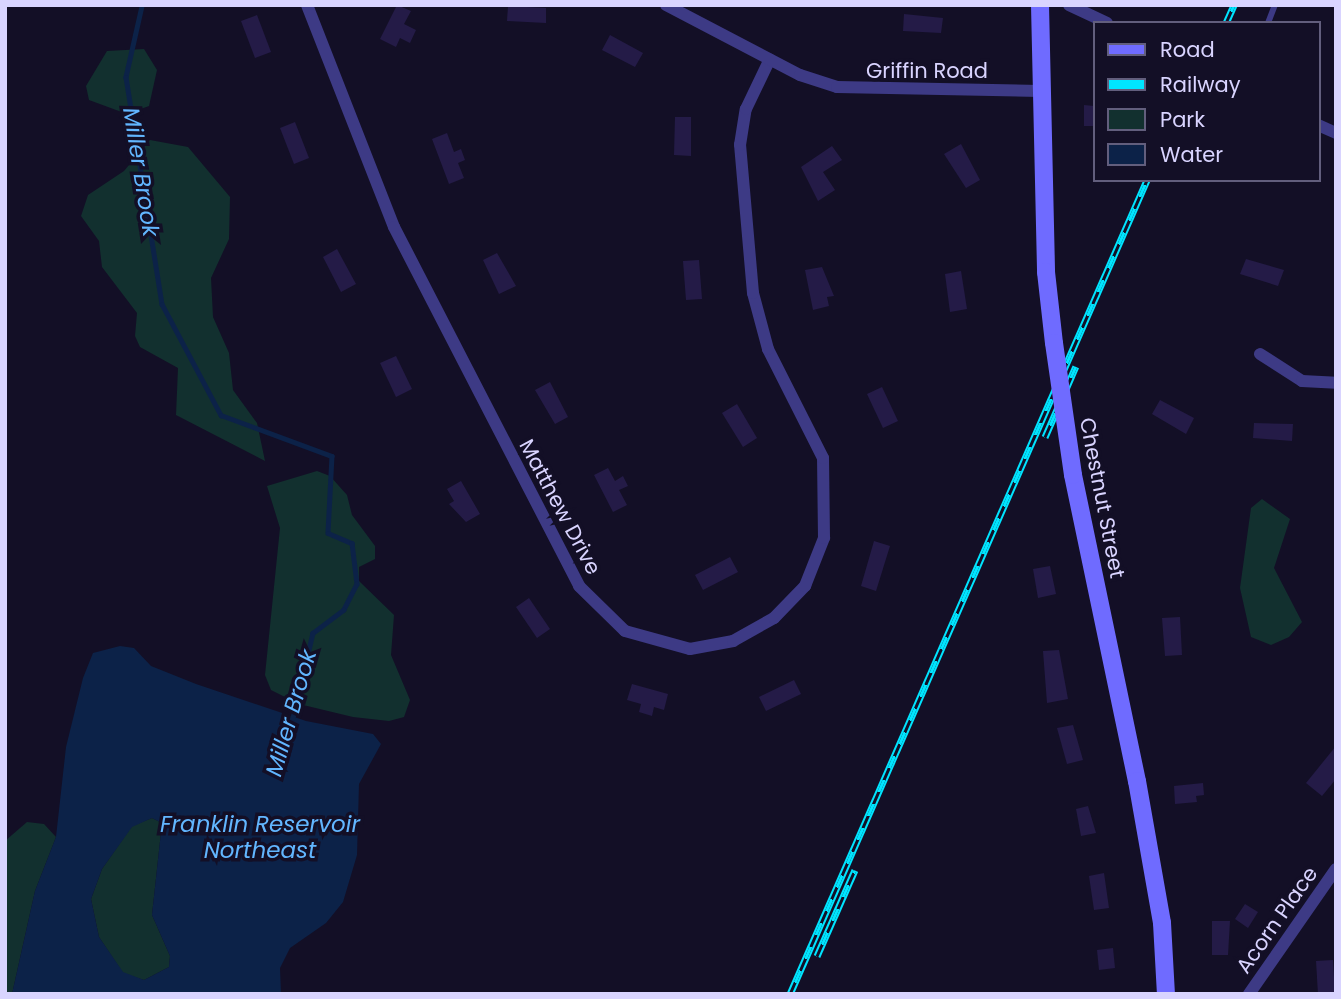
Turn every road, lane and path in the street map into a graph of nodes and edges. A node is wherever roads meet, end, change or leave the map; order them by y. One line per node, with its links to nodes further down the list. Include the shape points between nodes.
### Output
1 (307, 5): 6 (street, Matthew Drive, via 394,227 579,586 625,631 690,649 746,636 789,605 811,573 825,529 823,458 768,349 753,293 740,145 746,109)
2 (666, 5): 6 (street, Griffin Road)
3 (1040, 5): 7 (main road, Chestnut Street)
4 (1069, 5): 5 (street)
5 (1103, 21)
6 (770, 59): 7 (street, Griffin Road, via 819,82 855,90)
7 (1040, 91): 14 (main road, Chestnut Street, bridge, via 1054,343 1073,475 1162,923)
8 (1320, 126): 9 (street)
9 (1336, 133)
10 (1260, 354): 11 (street, via 1302,381)
11 (1336, 383)
12 (1336, 869): 13 (street, Acorn Place)
13 (1257, 991)
14 (1166, 994)

